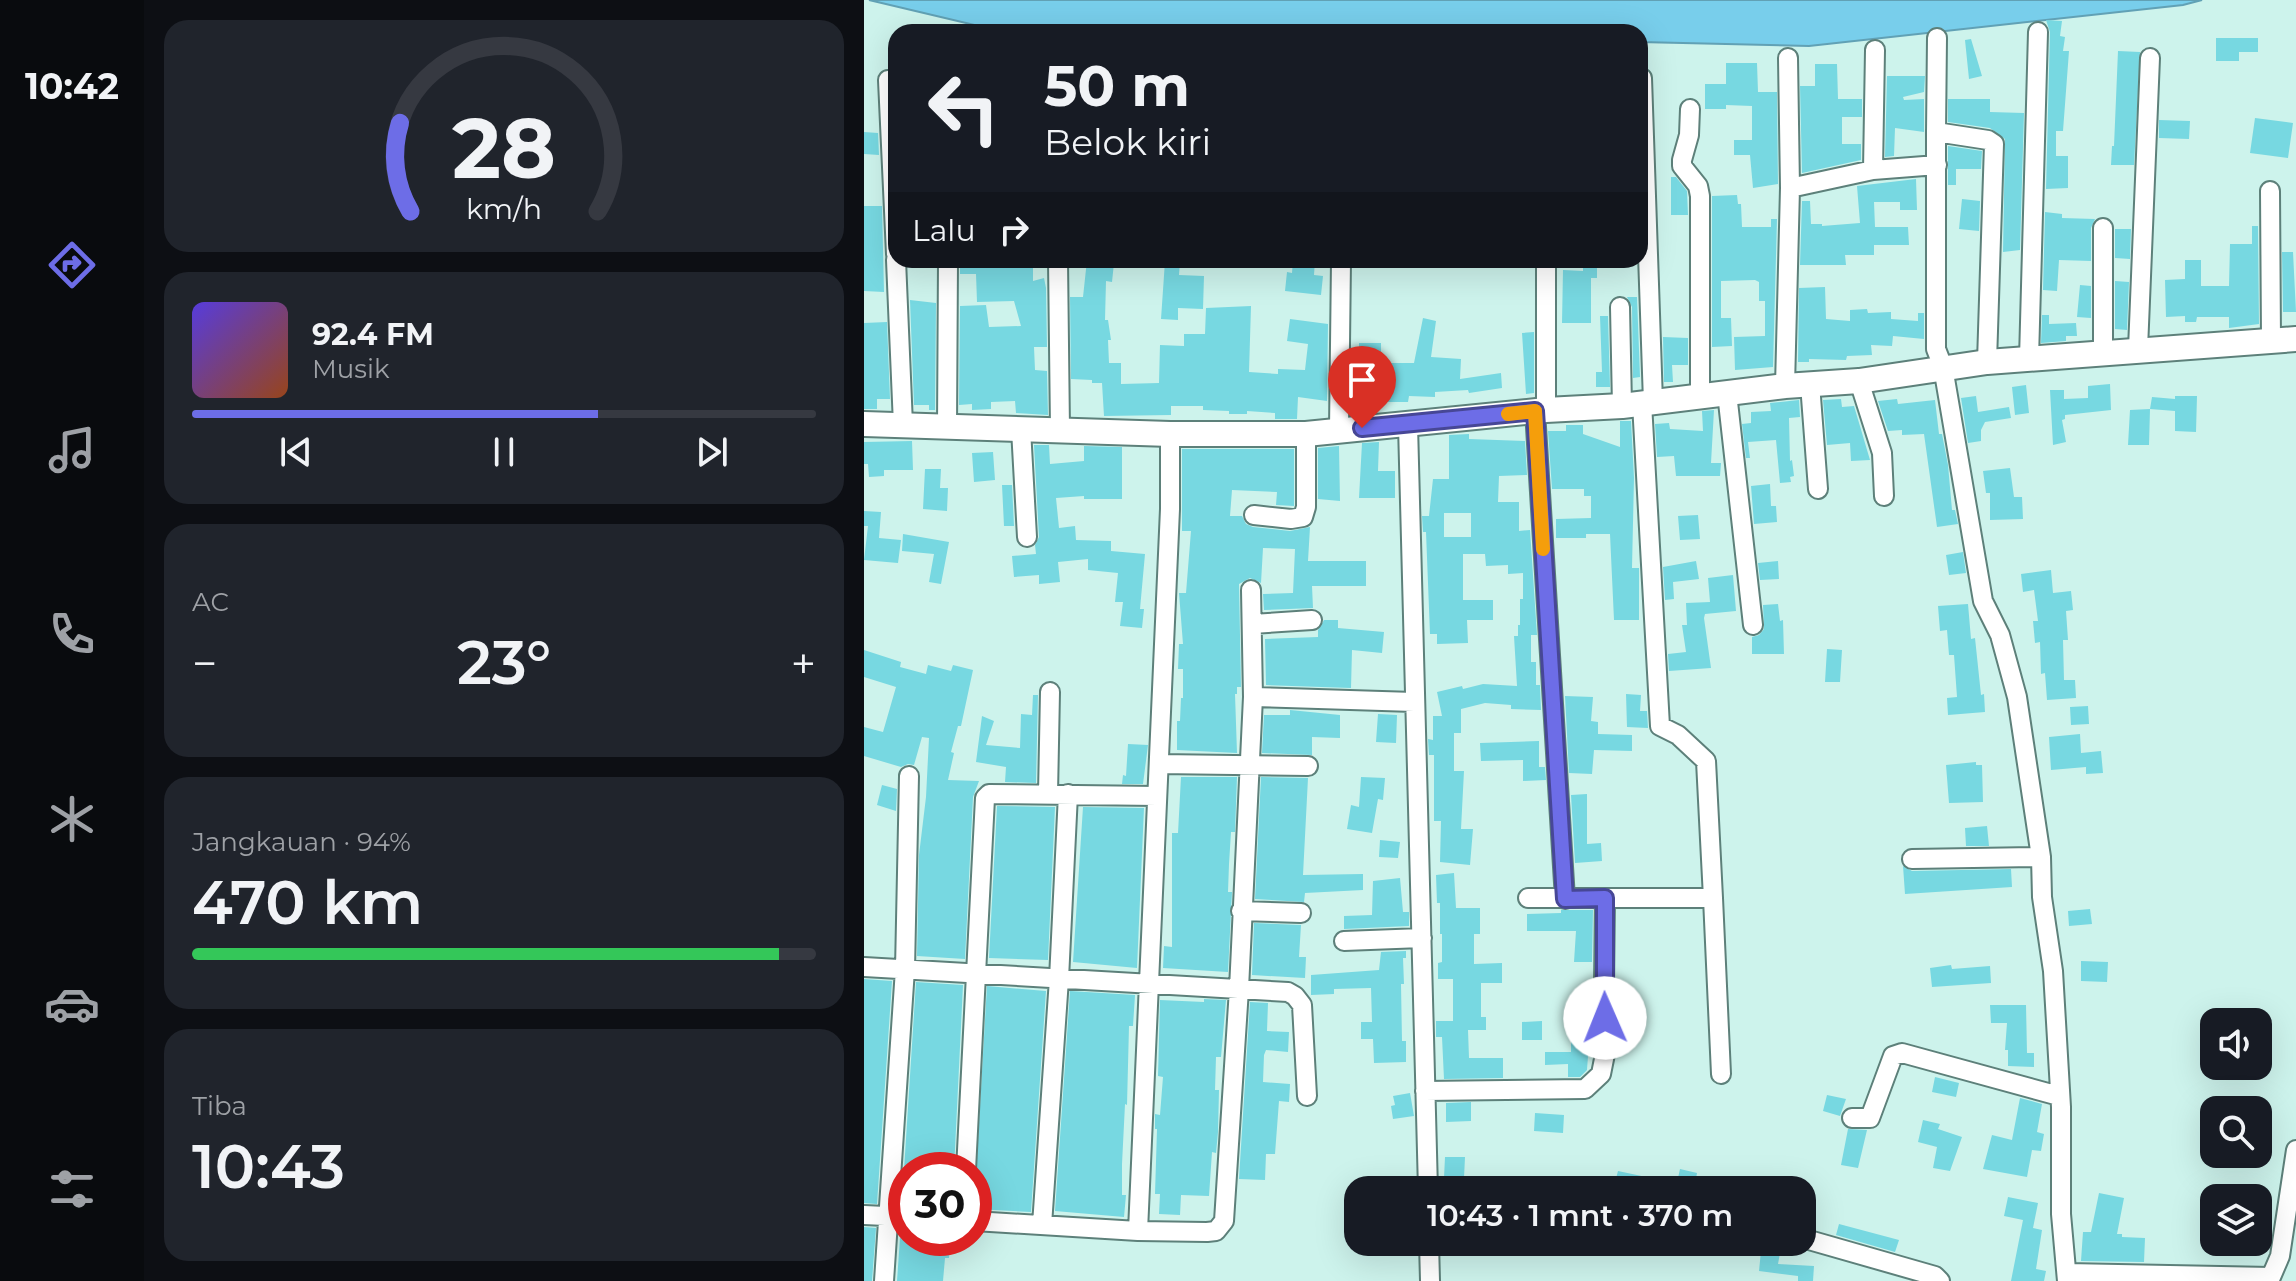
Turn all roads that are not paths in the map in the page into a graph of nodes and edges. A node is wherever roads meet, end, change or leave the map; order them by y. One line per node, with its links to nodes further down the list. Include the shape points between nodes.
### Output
1 (2038, 32): 24 (street)
2 (1937, 38): 7 (street)
3 (1875, 50): 9 (street)
4 (1788, 58): 10 (street)
5 (2150, 58): 22 (street)
6 (1690, 109): 31 (street, via 1682,166 1700,196)
7 (1936, 132): 8 (street); 25 (street, via 1994,144)
8 (1937, 165): 9 (street); 26 (street, via 1936,349)
9 (1873, 170): 10 (street)
10 (1790, 188): 29 (street)
11 (2270, 191): 21 (street)
12 (2103, 228): 23 (street)
13 (896, 268): 35 (street)
14 (948, 268): 37 (street)
15 (1058, 268): 40 (street)
16 (1341, 268): 39 (street)
17 (1546, 268): 33 (street)
18 (1640, 268): 32 (street)
19 (1620, 307): 32 (street)
20 (2296, 339): 21 (main road)
21 (2271, 340): 22 (main road)
22 (2138, 349): 23 (main road)
23 (2103, 352): 24 (main road)
24 (2029, 359): 25 (main road)
25 (1987, 362): 26 (main road)
26 (1943, 367): 27 (main road); 61 (street, via 1983,601 2000,635 2017,697)
27 (1859, 381): 28 (main road); 44 (street, via 1882,453)
28 (1810, 384): 29 (main road); 43 (street)
29 (1785, 386): 30 (main road)
30 (1727, 393): 31 (main road); 50 (street)
31 (1700, 396): 32 (main road)
32 (1639, 403): 33 (main road); 65 (street, via 1660,726 1706,761)
33 (1540, 411): 36 (main road); 66 (street)
34 (864, 424): 35 (main road)
35 (903, 425): 37 (main road)
36 (1408, 425): 39 (main road); 53 (street)
37 (947, 427): 38 (main road)
38 (1021, 429): 40 (main road); 46 (street)
39 (1339, 429): 42 (main road)
40 (1060, 430): 41 (main road)
41 (1170, 434): 42 (main road); 54 (street)
42 (1306, 434): 45 (street, via 1303,517)
43 (1818, 489)
44 (1884, 496)
45 (1254, 515)
46 (1027, 537)
47 (1251, 590): 49 (street)
48 (1312, 620): 49 (street)
49 (1252, 624): 52 (street)
50 (1753, 625)
51 (1050, 692): 58 (street)
52 (1253, 697): 53 (street); 55 (street)
53 (1414, 702): 69 (street)
54 (1159, 764): 55 (street); 60 (street)
55 (1249, 765): 56 (street); 67 (street)
56 (1308, 766)
57 (909, 776): 72 (street)
58 (1048, 794): 59 (street); 73 (street, via 985,798)
59 (1068, 794): 60 (street); 74 (street)
60 (1157, 796): 75 (street)
61 (2041, 857): 62 (street); 80 (street)
62 (1912, 859)
63 (1528, 898): 66 (street)
64 (1605, 898): 65 (street); 66 (street); 78 (street, via 1606,1049 1601,1074 1591,1085)
65 (1713, 898): 77 (street)
66 (1565, 899)
67 (1241, 911): 68 (street); 76 (street)
68 (1301, 913)
69 (1422, 938): 70 (street); 78 (street)
70 (1344, 941)
71 (864, 967): 72 (street)
72 (905, 969): 73 (street); 83 (street)
73 (976, 974): 74 (street); 84 (street)
74 (1059, 979): 75 (street); 89 (street)
75 (1150, 985): 76 (street); 90 (street)
76 (1239, 989): 79 (street, via 1288,992 1299,1000); 90 (street, via 1224,1221 1216,1231)
77 (1721, 1074)
78 (1425, 1091): 85 (street)
79 (1307, 1096)
80 (2059, 1096): 81 (street, via 1902,1053 1893,1056 1870,1118); 94 (street)
81 (1852, 1118)
82 (2296, 1150): 94 (street, via 2280,1256 2271,1277)
83 (900, 1152)
84 (967, 1152)
85 (1428, 1176)
86 (864, 1215): 87 (street)
87 (888, 1216)
88 (992, 1222): 89 (street)
89 (1042, 1225): 90 (street)
90 (1138, 1231)
91 (1816, 1242): 97 (street)
92 (889, 1256): 95 (street)
93 (1429, 1256): 96 (street)
94 (2067, 1277)
95 (884, 1281)
96 (1430, 1281)
97 (1940, 1281)

